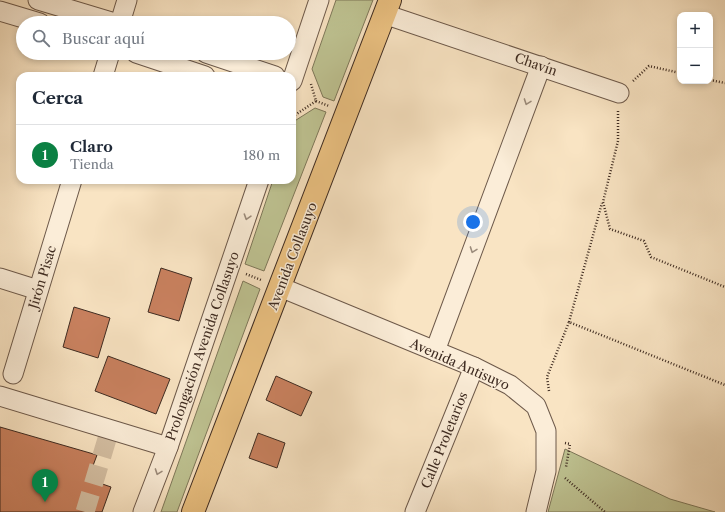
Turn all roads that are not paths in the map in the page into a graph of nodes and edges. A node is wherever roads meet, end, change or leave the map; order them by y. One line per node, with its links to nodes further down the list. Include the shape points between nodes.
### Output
1 (38, 0): 7 (street)
2 (127, 0): 8 (street)
3 (319, 0): 16 (street)
4 (387, 7): 12 (street, Chavín); 21 (main road, Avenida Collasuyo)
5 (0, 11): 6 (street)
6 (17, 16)
7 (91, 16)
8 (122, 16)
9 (108, 60): 13 (street)
10 (157, 60): 14 (street)
11 (227, 60): 15 (street)
12 (541, 66): 17 (street, Chavín); 23 (street, one-way to 23)
13 (104, 72)
14 (193, 72)
15 (263, 72)
16 (301, 81)
17 (619, 93)
18 (71, 184): 22 (street, Jirón Pisac)
19 (258, 184): 27 (street, Prolongación Avenida Collasuyo, one-way to 27)
20 (0, 278): 22 (street)
21 (271, 284): 23 (street, Avenida Antisuyo); 29 (main road, Avenida Collasuyo)
22 (38, 290): 25 (street, Jirón Pisac)
23 (435, 351): 24 (street, Avenida Antisuyo)
24 (474, 367): 30 (street, Calle Proletarios); 31 (street, Avenida Antisuyo, via 510,385 536,406 546,431 546,471)
25 (13, 374)
26 (0, 396): 27 (street)
27 (168, 447): 28 (street, Prolongación Avenida Collasuyo, one-way to 28)
28 (143, 512)
29 (193, 512)
30 (415, 512)
31 (536, 512)

